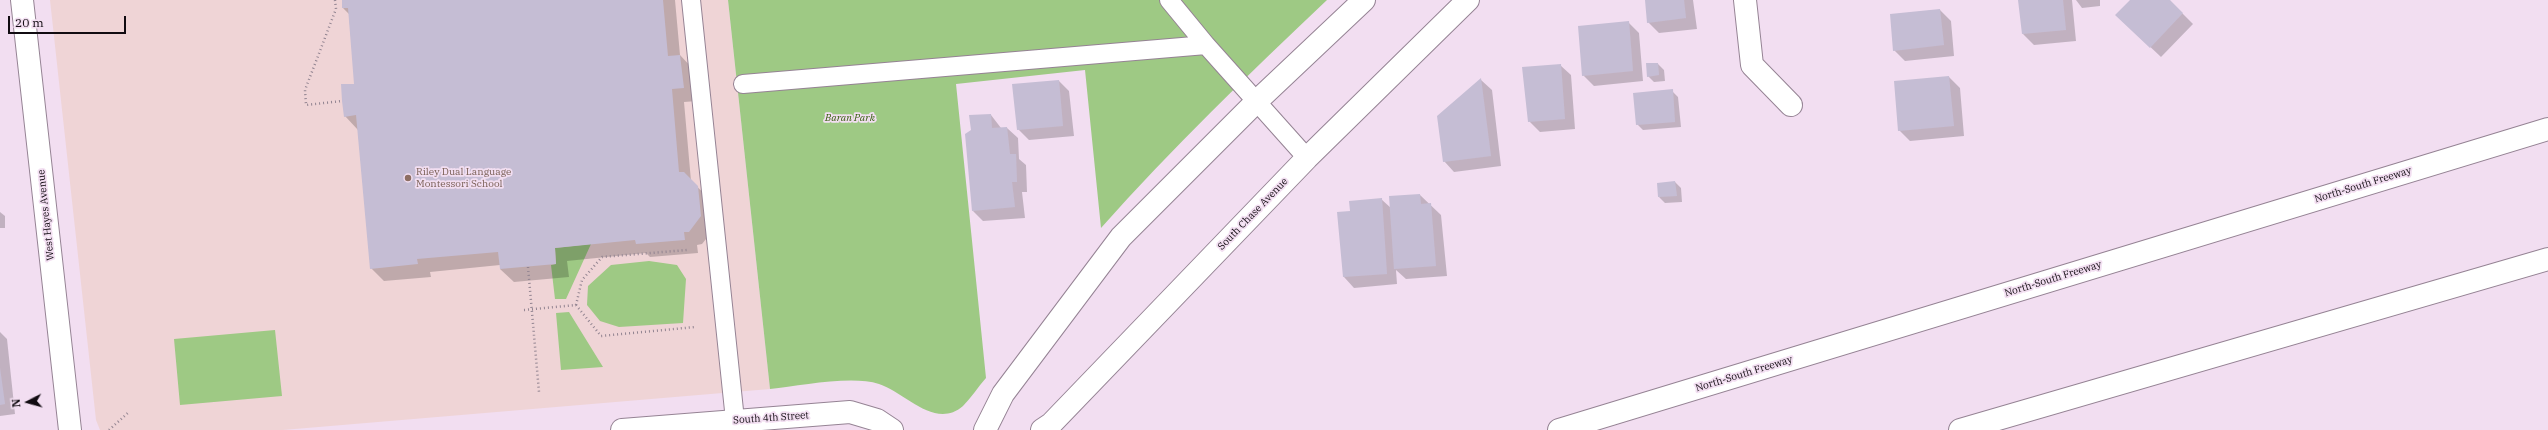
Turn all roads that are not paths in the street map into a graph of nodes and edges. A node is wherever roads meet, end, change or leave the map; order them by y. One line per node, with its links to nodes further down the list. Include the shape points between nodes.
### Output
1 (22, 0): 15 (main road, West Hayes Avenue)
2 (691, 0): 14 (lane)
3 (1169, 0): 7 (lane)
4 (1364, 0): 9 (main road)
5 (1468, 0): 12 (main road, South Chase Avenue)
6 (1745, 0): 10 (main road, via 1752,65)
7 (1206, 45): 8 (lane); 9 (lane)
8 (743, 84)
9 (1257, 101): 12 (lane); 18 (main road, via 1121,238 1003,394)
10 (1791, 105)
11 (2548, 129): 20 (main road, North-South Freeway)
12 (1307, 158): 19 (main road, South Chase Avenue, via 1057,418)
13 (2548, 259): 21 (main road)
14 (735, 420): 16 (main road, South 4th Street); 17 (main road, South 4th Street, via 850,412 877,420)
15 (70, 430)
16 (622, 430)
17 (892, 430)
18 (985, 430)
19 (1042, 430)
20 (1559, 430)
21 (1960, 430)

